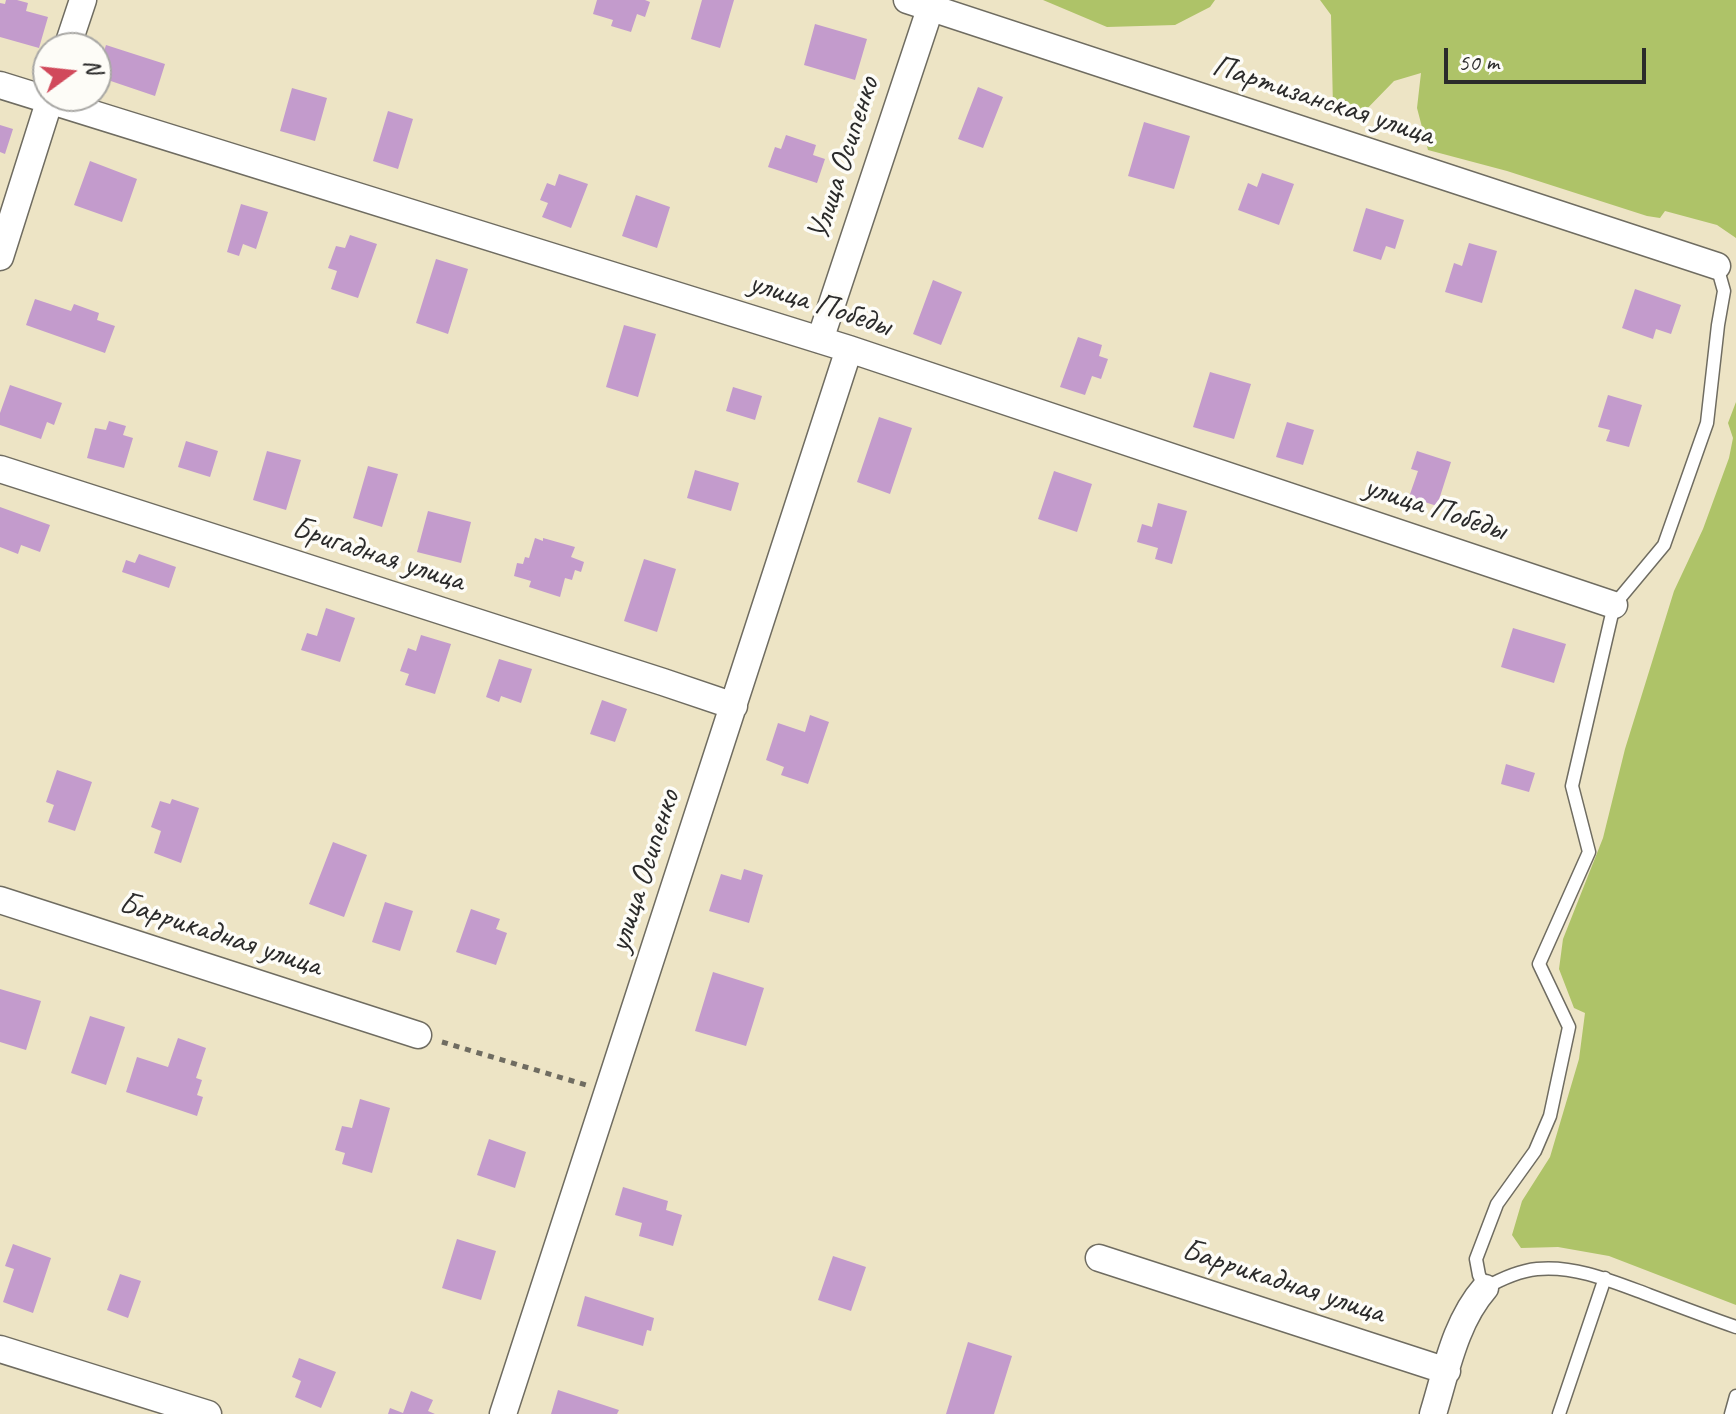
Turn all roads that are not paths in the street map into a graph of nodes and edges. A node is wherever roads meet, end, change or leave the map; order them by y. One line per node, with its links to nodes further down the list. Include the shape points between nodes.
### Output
1 (83, 0): 3 (street)
2 (924, 3): 9 (street, Партизанская улица); 10 (street, Улица Осипенко)
3 (72, 32)
4 (0, 85): 5 (street, улица Победы)
5 (32, 93)
6 (47, 112): 8 (street)
7 (95, 112): 10 (street, улица Победы)
8 (0, 257)
9 (1717, 266): 13 (lane, via 1724,291 1707,423 1664,545)
10 (820, 340): 11 (street, улица Победы)
11 (849, 349): 13 (street, улица Победы); 14 (street, улица Осипенко)
12 (0, 469): 14 (street, Бригадная улица)
13 (1614, 605): 19 (lane, via 1572,786 1589,852 1539,964 1569,1027 1550,1116 1535,1151 1497,1204 1476,1259)
14 (734, 706): 25 (street, улица Осипенко)
15 (0, 900): 16 (street, Баррикадная улица)
16 (418, 1035)
17 (1099, 1258): 22 (street, Баррикадная улица)
18 (1605, 1278): 19 (lane, via 1536,1269); 20 (lane); 27 (lane)
19 (1485, 1288): 22 (street, via 1467,1312)
20 (1736, 1327)
21 (0, 1349): 24 (street)
22 (1447, 1371): 26 (street)
23 (1736, 1396): 28 (lane)
24 (208, 1414)
25 (503, 1414)
26 (1433, 1414)
27 (1559, 1414)
28 (1731, 1414)

